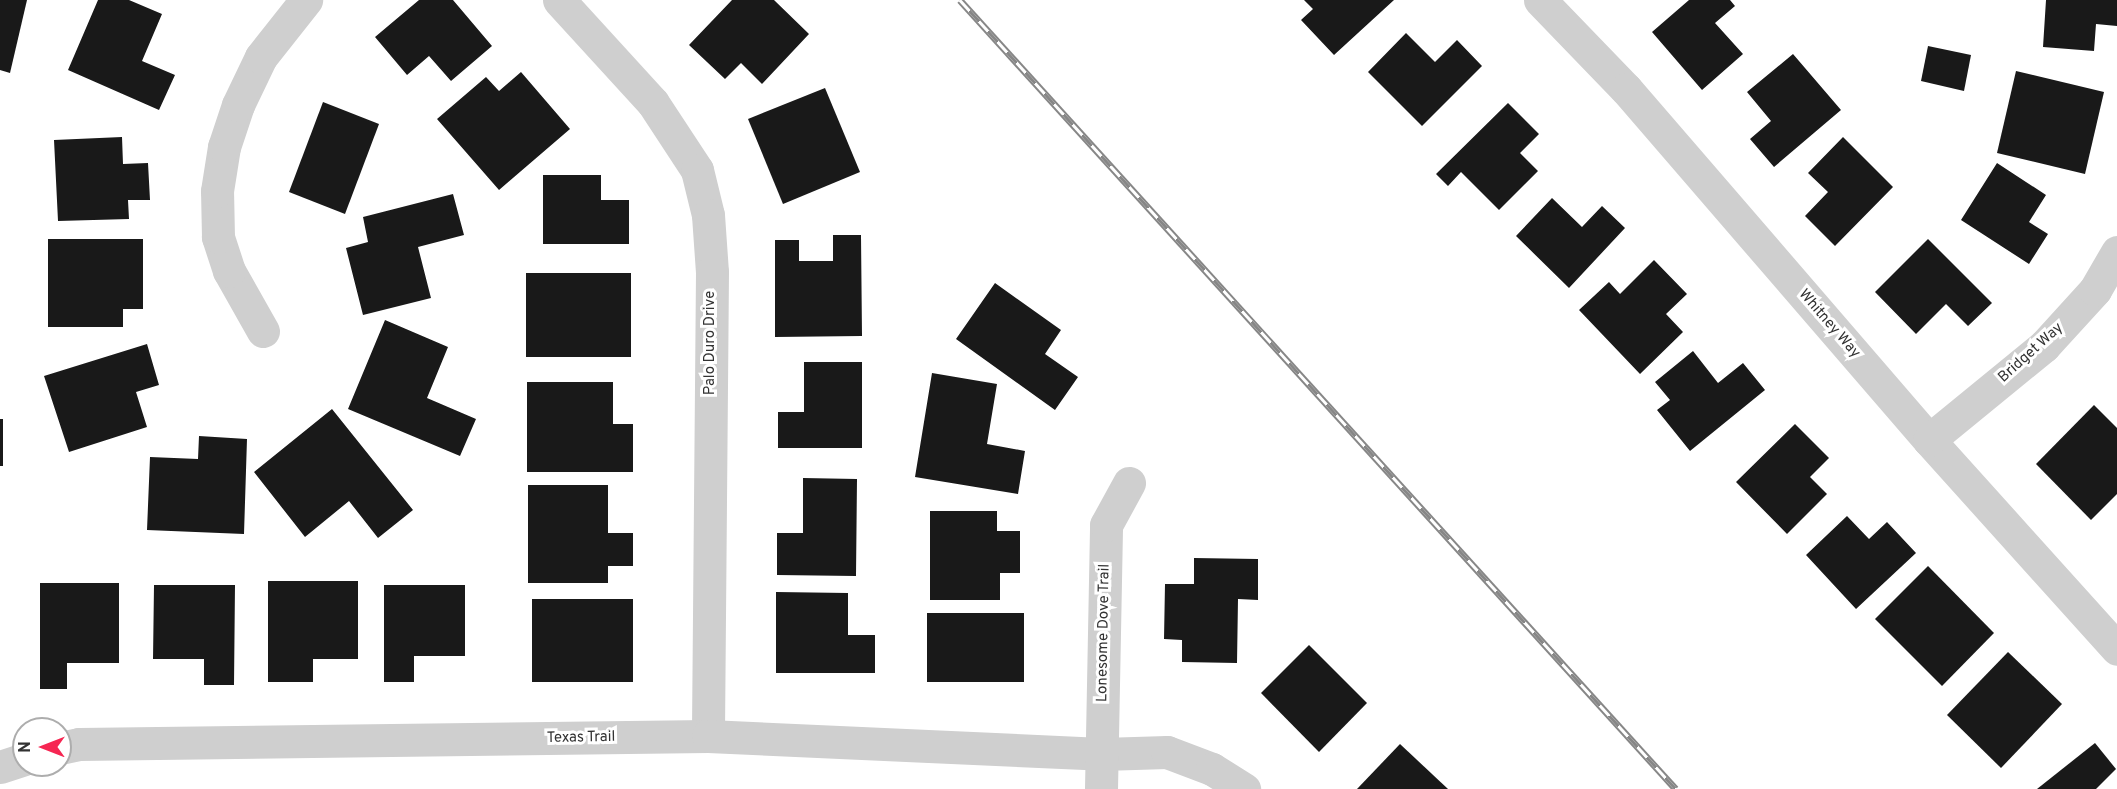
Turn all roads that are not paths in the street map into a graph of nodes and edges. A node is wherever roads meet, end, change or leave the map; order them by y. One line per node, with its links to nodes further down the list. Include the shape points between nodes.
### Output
1 (306, 0): 5 (street, via 261,57 238,105 224,147 217,191 218,237 229,272)
2 (559, 0): 9 (street, Palo Duro Drive, via 653,103 697,170 708,215 712,272)
3 (1540, 0): 6 (street, Whitney Way, via 1626,89)
4 (2117, 252): 6 (street, Bridget Way, via 2095,290 2044,346)
5 (263, 331)
6 (1929, 440): 8 (street, Whitney Way)
7 (1129, 483): 11 (street, Lonesome Dove Trail, via 1106,525)
8 (2117, 649)
9 (708, 736): 10 (street, Texas Trail); 11 (street, Texas Trail)
10 (72, 745)
11 (1102, 754): 12 (street, Lonesome Dove Trail); 13 (street, Texas Trail, via 1167,752 1212,769)
12 (1101, 789)
13 (1244, 789)

